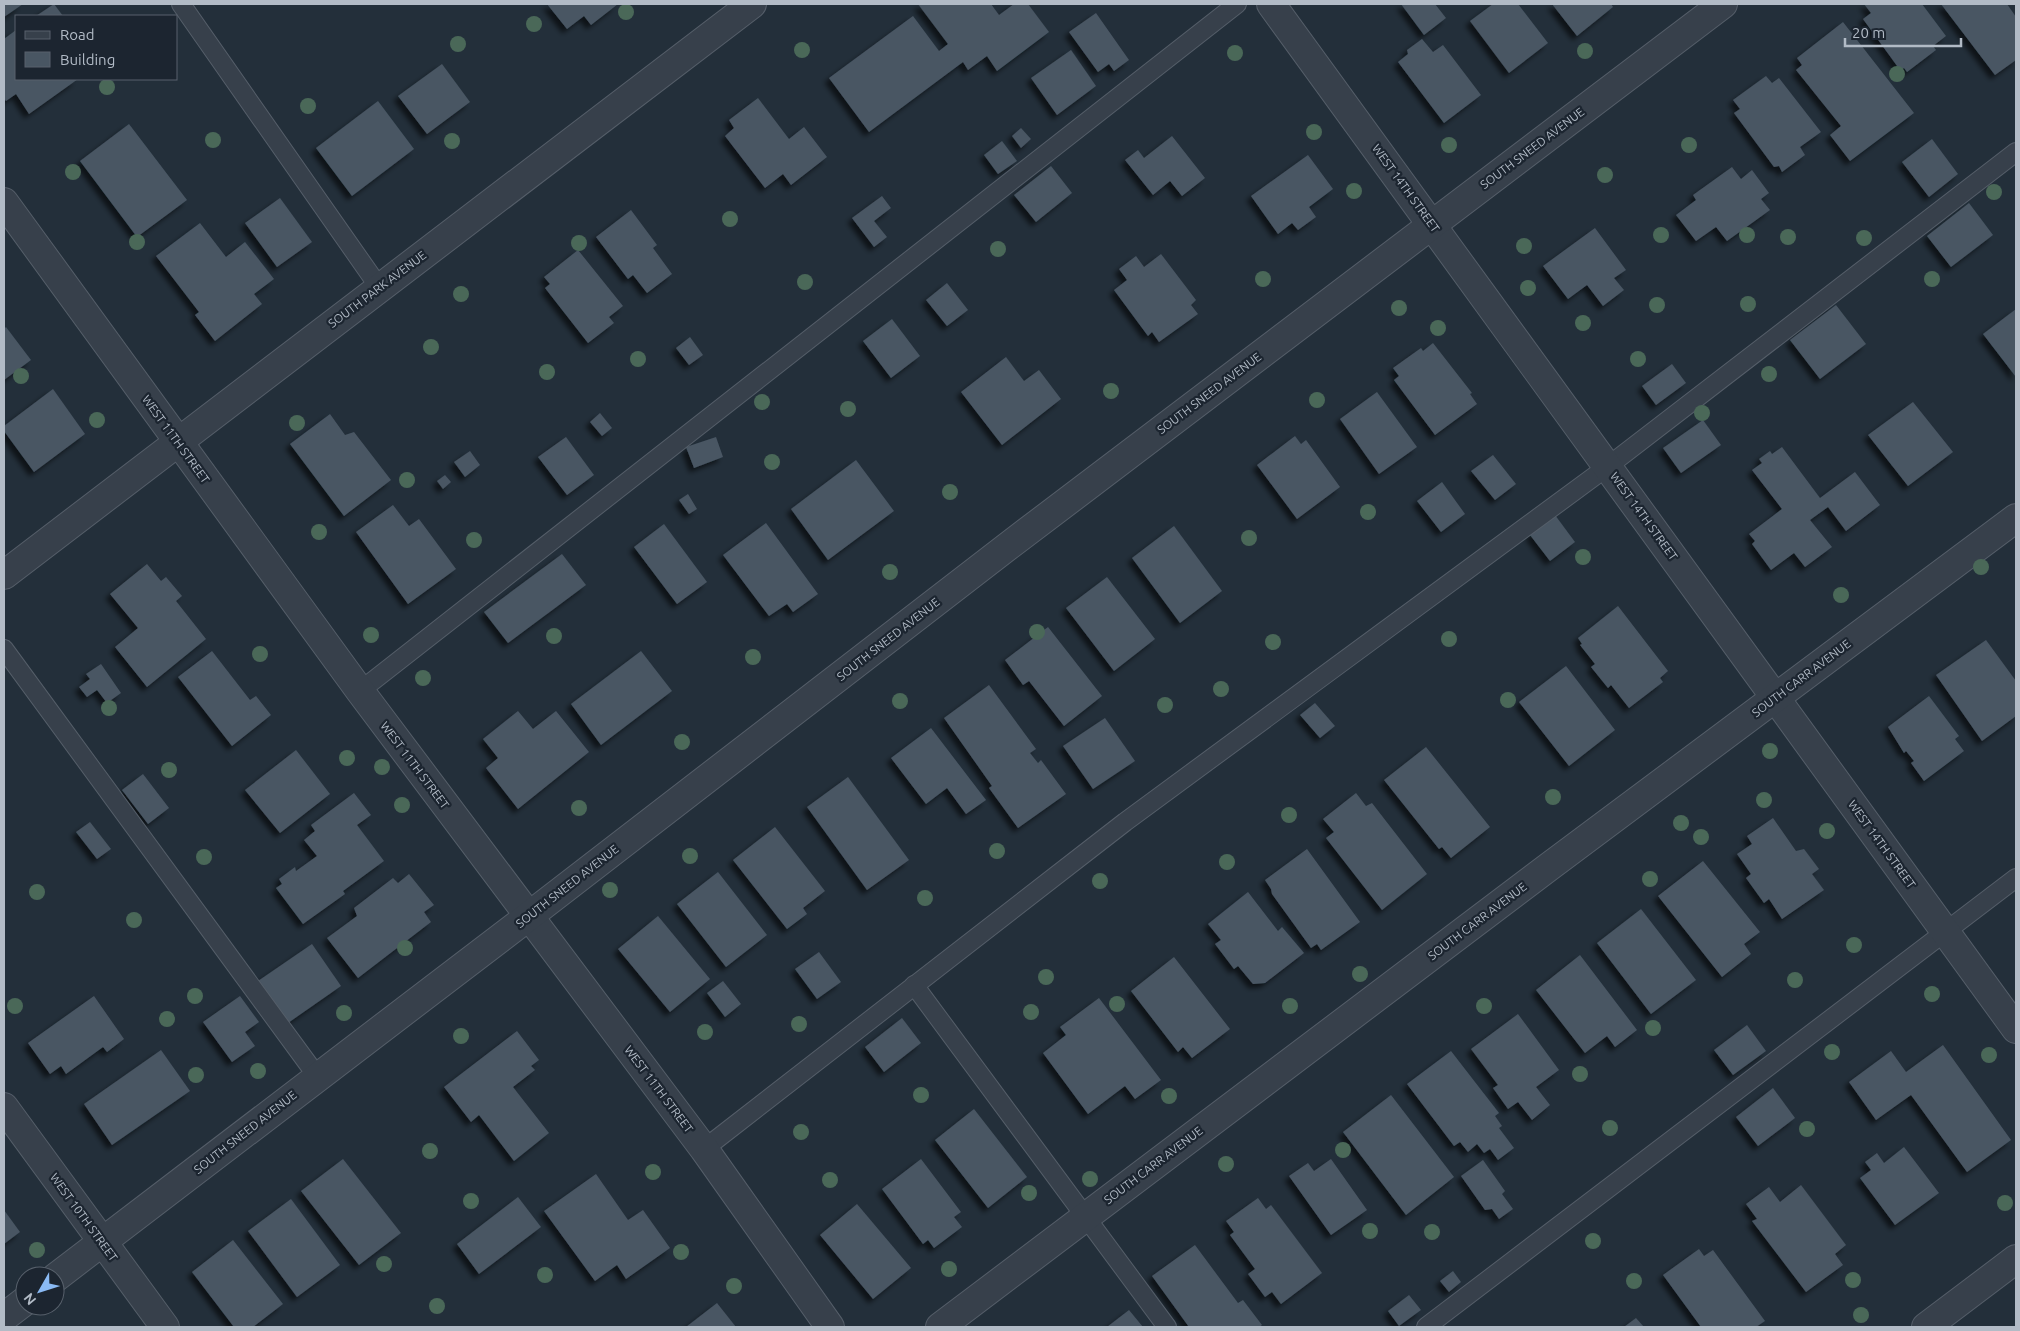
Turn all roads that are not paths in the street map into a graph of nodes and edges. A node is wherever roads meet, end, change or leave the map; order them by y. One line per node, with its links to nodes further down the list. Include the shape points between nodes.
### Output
1 (181, 4): 9 (lane)
2 (752, 4): 9 (street, SOUTH PARK AVENUE)
3 (1237, 4): 15 (lane)
4 (1271, 4): 8 (street, WEST 14TH STREET)
5 (1723, 4): 8 (street, SOUTH SNEED AVENUE)
6 (2016, 152): 11 (lane)
7 (4, 202): 10 (street, WEST 11TH STREET)
8 (1432, 224): 11 (street, WEST 14TH STREET); 18 (street, SOUTH SNEED AVENUE)
9 (379, 287): 10 (street, SOUTH PARK AVENUE)
10 (178, 442): 13 (street, SOUTH PARK AVENUE); 15 (street, WEST 11TH STREET)
11 (1608, 467): 16 (street, WEST 14TH STREET); 20 (lane, via 1125,822)
12 (2016, 518): 16 (street, SOUTH CARR AVENUE)
13 (4, 575)
14 (4, 649): 22 (lane)
15 (360, 691): 18 (street, WEST 11TH STREET)
16 (1776, 697): 19 (street, WEST 14TH STREET); 25 (street, SOUTH CARR AVENUE)
17 (2016, 878): 19 (lane)
18 (529, 916): 22 (street, SOUTH SNEED AVENUE); 24 (street, WEST 11TH STREET)
19 (1946, 932): 21 (street, WEST 14TH STREET); 35 (lane)
20 (914, 985): 24 (lane); 25 (lane)
21 (2016, 1028)
22 (317, 1076): 26 (street, SOUTH SNEED AVENUE)
23 (4, 1107): 26 (street, WEST 10TH STREET)
24 (704, 1149): 32 (street, WEST 11TH STREET)
25 (1086, 1216): 33 (street, SOUTH CARR AVENUE); 34 (lane)
26 (102, 1241): 28 (street, SOUTH SNEED AVENUE); 31 (street, WEST 10TH STREET)
27 (2016, 1259): 36 (street)
28 (65, 1270)
29 (15, 1309): 30 (street)
30 (4, 1317)
31 (165, 1327)
32 (830, 1327)
33 (940, 1327)
34 (1167, 1327)
35 (1426, 1327)
36 (1926, 1327)

